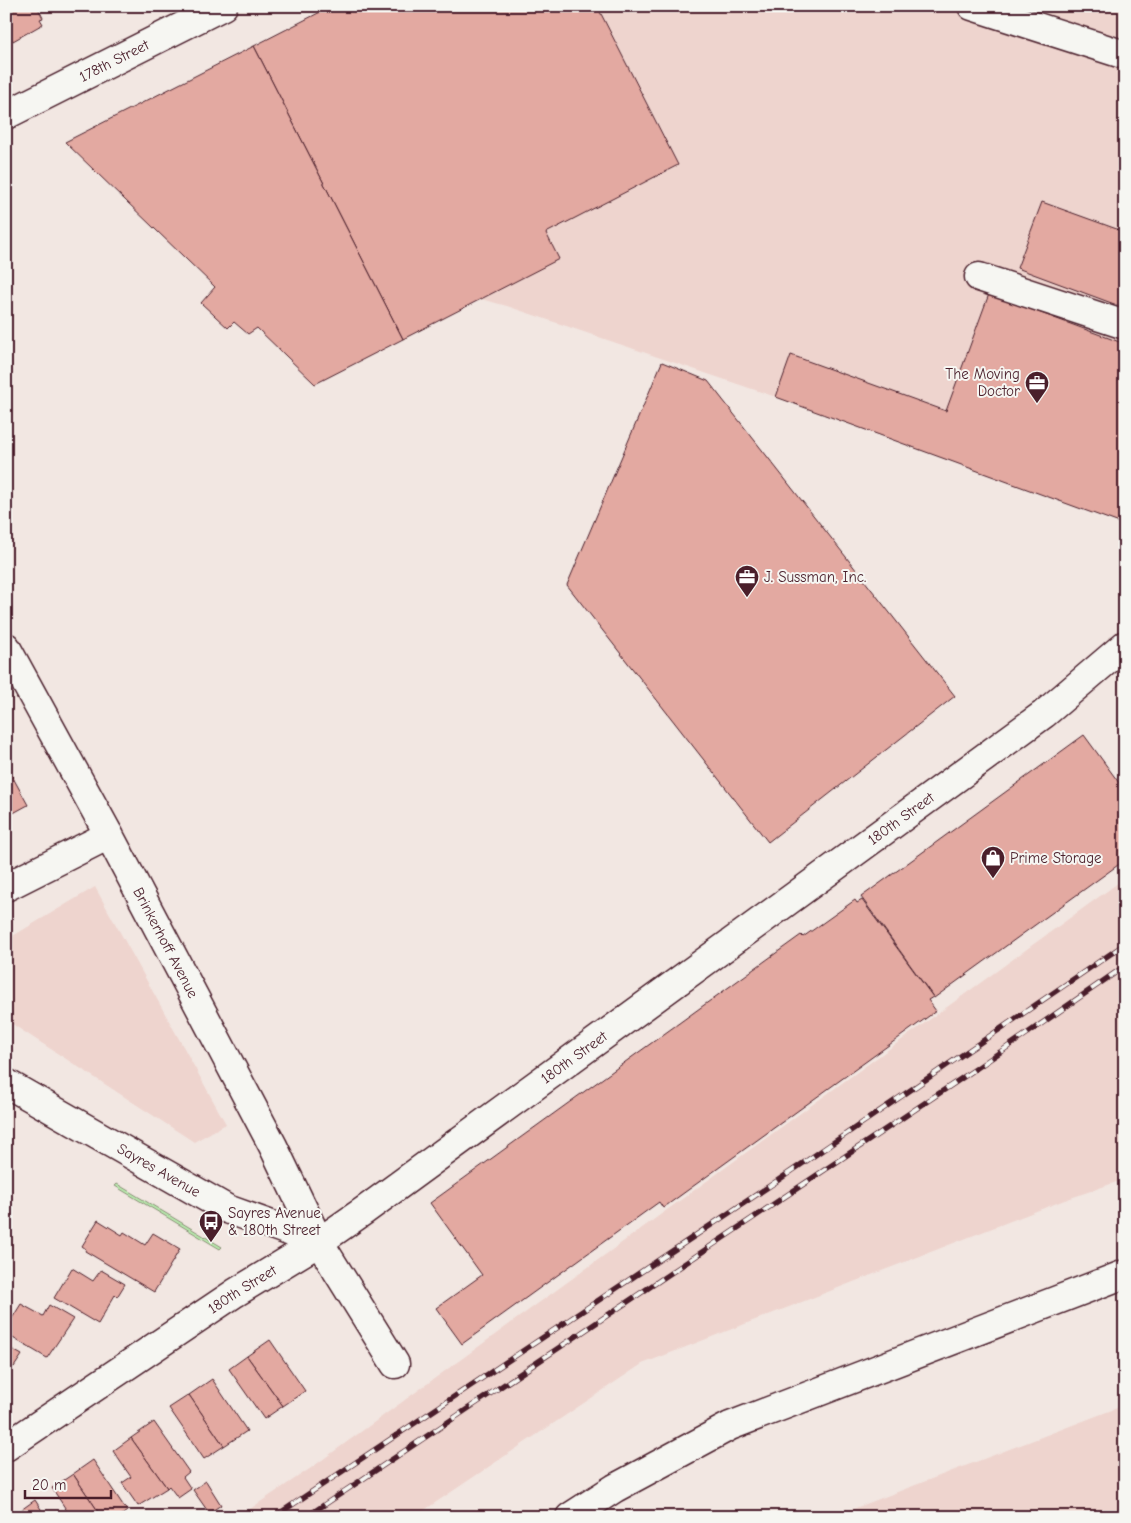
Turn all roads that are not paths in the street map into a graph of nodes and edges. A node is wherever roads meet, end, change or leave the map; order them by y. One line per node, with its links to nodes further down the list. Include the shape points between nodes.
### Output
1 (223, 6): 4 (street, 178th Street)
2 (972, 6): 3 (street)
3 (1125, 55)
4 (6, 115)
5 (979, 276): 6 (street)
6 (1125, 325)
7 (1125, 645): 12 (street, 180th Street, via 1044,714)
8 (6, 647): 9 (street, Brinkerhoff Avenue)
9 (109, 835): 10 (street); 12 (street, Brinkerhoff Avenue, via 273,1146)
10 (6, 886)
11 (6, 1083): 12 (street, Sayres Avenue, via 227,1209)
12 (319, 1242): 14 (street, Brinkerhoff Avenue); 15 (street, 180th Street, via 235,1293)
13 (1125, 1274): 16 (street, via 730,1426 615,1488)
14 (395, 1364)
15 (6, 1447)
16 (570, 1517)

